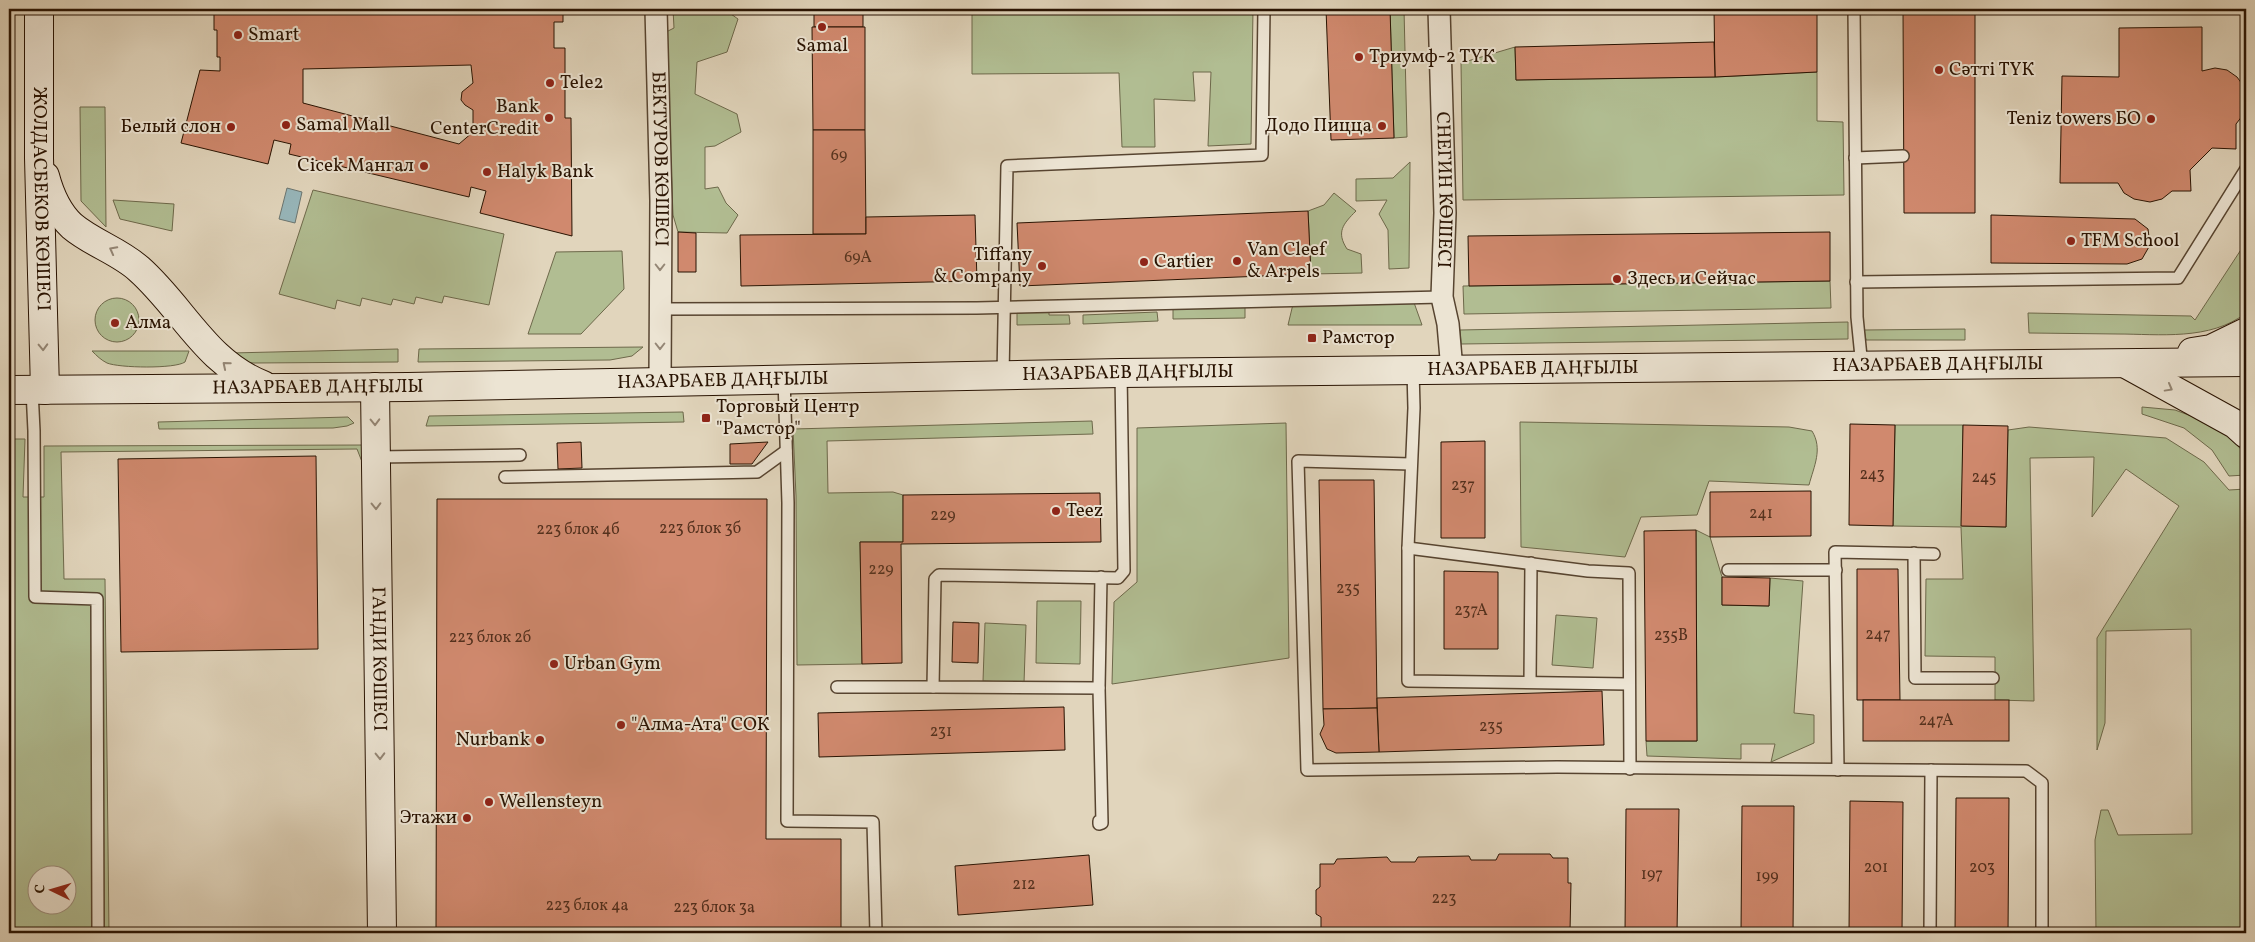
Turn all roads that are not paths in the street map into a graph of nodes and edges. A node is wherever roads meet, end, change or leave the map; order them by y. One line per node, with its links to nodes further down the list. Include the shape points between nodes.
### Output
1 (39, 9): 7 (main road, ЖОЛДАСБЕКОВ КӨШЕСІ)
2 (656, 9): 13 (street, БЕКТУРОВ КӨШЕСІ, one-way to 13)
3 (1264, 9): 12 (lane, via 1262,155 1007,166)
4 (1440, 9): 11 (street, СНЕГИН КӨШЕСІ, via 1445,213)
5 (1854, 9): 8 (lane)
6 (1904, 156): 8 (lane)
7 (39, 158): 25 (main road, one-way to 7, via 246,379 227,366 141,270 124,256 73,226 55,203); 26 (main road, ЖОЛДАСБЕКОВ КӨШЕСІ, one-way to 26)
8 (1855, 158): 10 (lane)
9 (2246, 170): 10 (lane, via 2178,278)
10 (1856, 282): 17 (lane)
11 (1442, 297): 12 (lane); 19 (street, СНЕГИН КӨШЕСІ)
12 (1003, 308): 13 (lane); 21 (lane)
13 (660, 309): 23 (street, БЕКТУРОВ КӨШЕСІ, one-way to 23)
14 (2246, 332): 16 (main road, via 2211,349)
15 (2246, 362): 16 (main road, НАЗАРБАЕВ ДАҢҒЫЛЫ)
16 (2126, 364): 17 (main road, НАЗАРБАЕВ ДАҢҒЫЛЫ); 27 (main road, one-way to 27, via 2235,424)
17 (1862, 367): 19 (main road, НАЗАРБАЕВ ДАҢҒЫЛЫ)
18 (1413, 370): 19 (main road, НАЗАРБАЕВ ДАҢҒЫЛЫ); 20 (main road, НАЗАРБАЕВ ДАҢҒЫЛЫ); 31 (lane)
19 (1452, 370)
20 (1120, 373): 21 (main road, НАЗАРБАЕВ ДАҢҒЫЛЫ); 39 (lane, via 1124,571 1118,578)
21 (1003, 375): 22 (main road, НАЗАРБАЕВ ДАҢҒЫЛЫ)
22 (784, 380): 23 (main road, НАЗАРБАЕВ ДАҢҒЫЛЫ); 28 (lane)
23 (660, 382): 24 (main road, НАЗАРБАЕВ ДАҢҒЫЛЫ)
24 (375, 387): 25 (main road, НАЗАРБАЕВ ДАҢҒЫЛЫ); 30 (main road, ГАНДИ КӨШЕСІ, one-way to 30)
25 (269, 388): 26 (main road, НАЗАРБАЕВ ДАҢҒЫЛЫ)
26 (28, 390): 50 (lane, via 34,431 35,597 97,599)
27 (2246, 434)
28 (786, 451): 32 (lane, via 757,472); 52 (lane, via 787,821 873,822)
29 (520, 455): 30 (lane)
30 (376, 457): 51 (main road, ГАНДИ КӨШЕСІ, one-way to 51)
31 (1411, 464): 33 (lane); 46 (lane, via 1298,461 1307,770)
32 (505, 477)
33 (1408, 548): 36 (lane); 41 (lane, via 1408,681)
34 (1914, 553): 35 (lane); 38 (lane, via 1835,552); 40 (lane, via 1915,678)
35 (1934, 554)
36 (1531, 563): 41 (lane); 42 (lane, via 1629,573)
37 (1728, 570): 38 (lane)
38 (1836, 570): 47 (lane)
39 (1101, 577): 44 (lane, via 939,575 935,579); 45 (lane)
40 (1993, 678)
41 (1530, 682): 42 (lane)
42 (1628, 684): 46 (lane)
43 (837, 687): 44 (lane)
44 (933, 687): 45 (lane)
45 (1099, 688): 49 (lane, via 1102,822 1099,824)
46 (1630, 769): 47 (lane)
47 (1838, 770): 48 (lane)
48 (1931, 770): 53 (lane); 54 (lane, via 2026,771 2042,783)
49 (1099, 820)
50 (98, 933)
51 (382, 933)
52 (876, 933)
53 (1930, 933)
54 (2042, 933)

